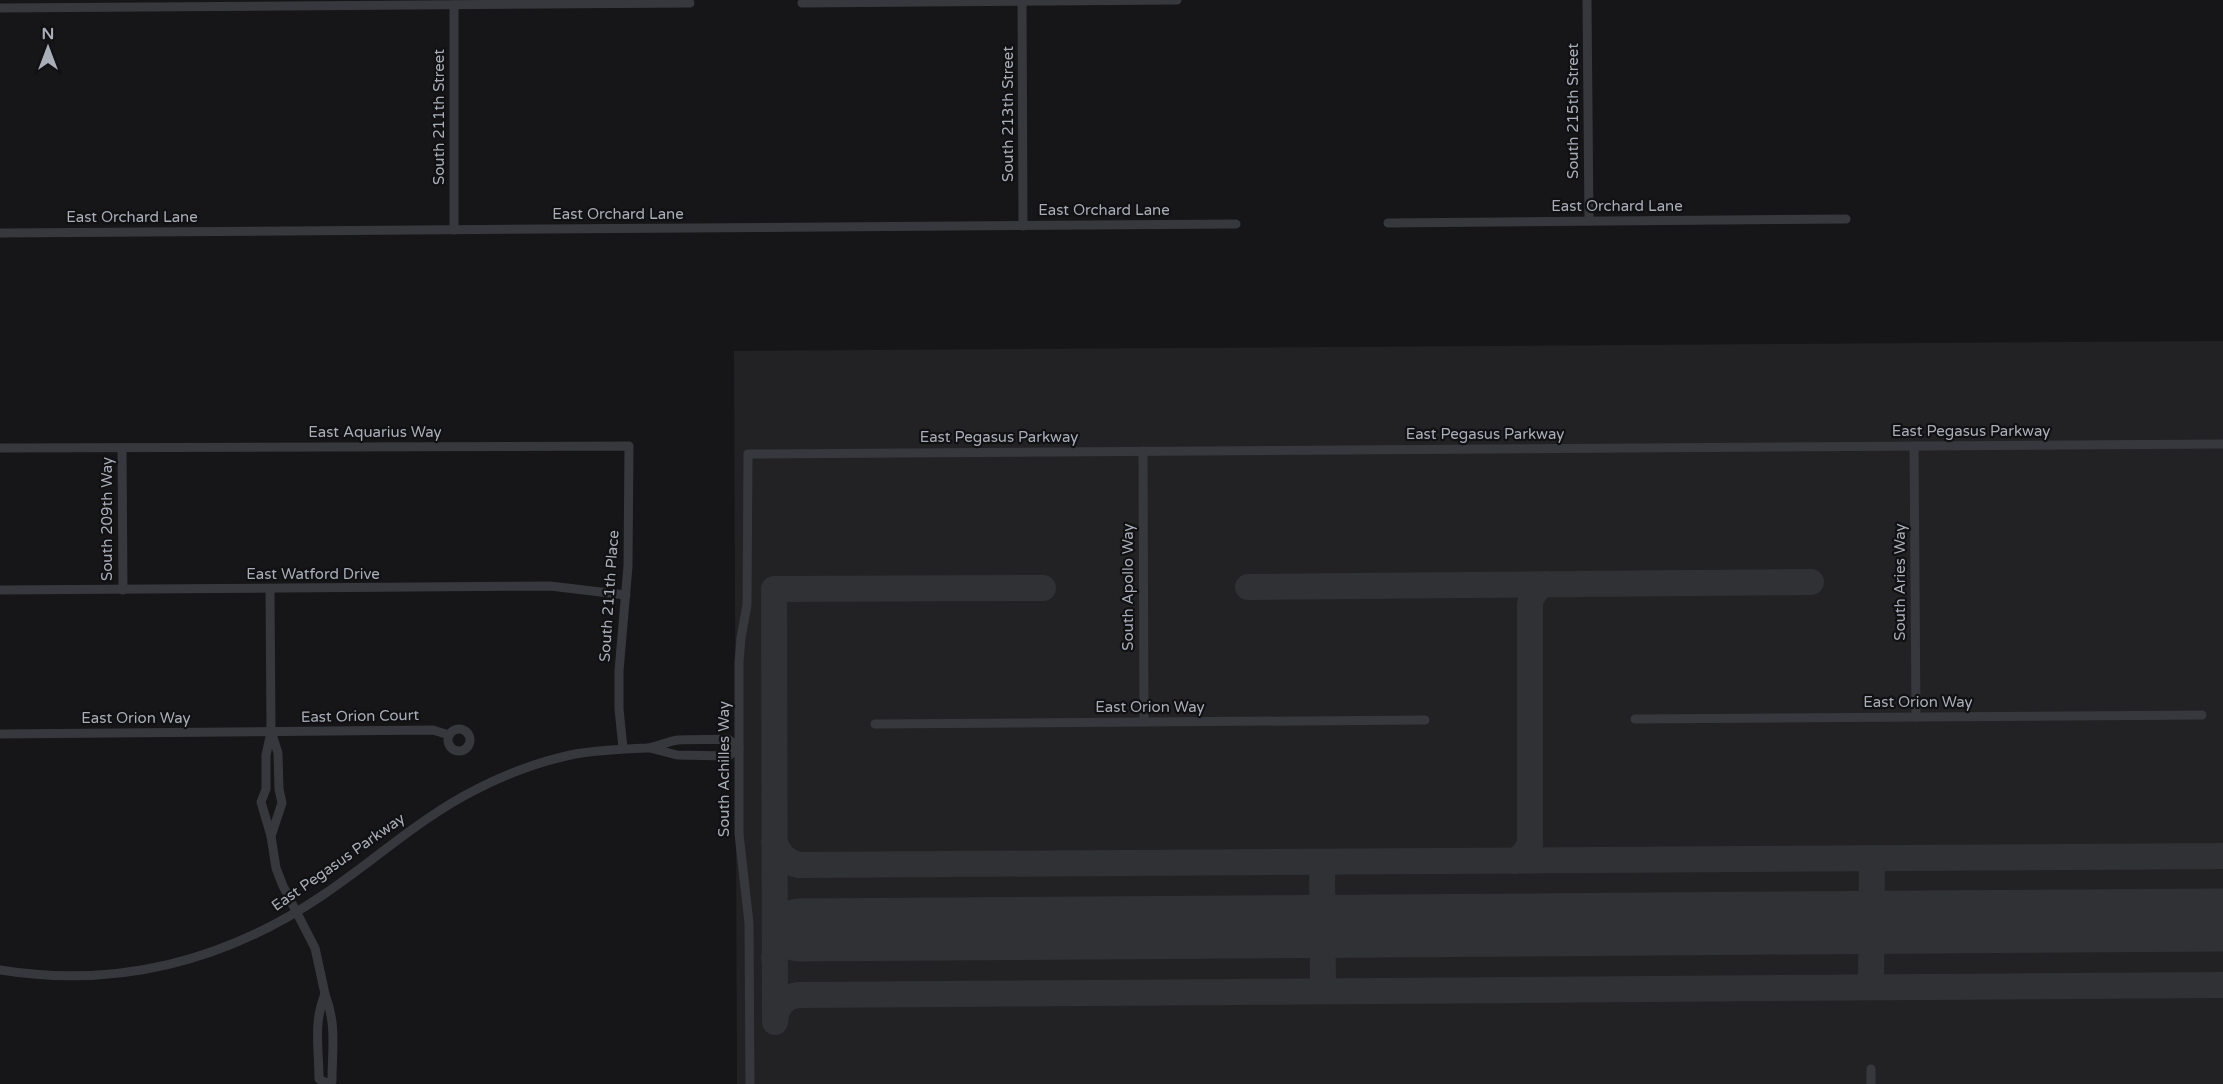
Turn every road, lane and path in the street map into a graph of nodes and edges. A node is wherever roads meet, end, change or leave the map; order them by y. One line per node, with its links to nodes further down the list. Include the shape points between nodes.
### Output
1 (1177, 0): 3 (street)
2 (1587, 0): 10 (street, South 215th Street)
3 (1022, 1): 6 (street); 13 (street, South 213th Street)
4 (183, 3): 7 (street); 8 (street)
5 (690, 3): 7 (street)
6 (802, 3)
7 (454, 5): 14 (street, South 211th Street)
8 (0, 8)
9 (1846, 219): 10 (street, East Orchard Lane)
10 (1589, 221): 11 (street, East Orchard Lane)
11 (1388, 223)
12 (1236, 224): 13 (street, East Orchard Lane)
13 (1023, 226): 14 (street, East Orchard Lane)
14 (454, 230): 15 (street, East Orchard Lane)
15 (0, 232)
16 (2223, 444): 18 (street, East Pegasus Parkway)
17 (629, 446): 20 (street, East Aquarius Way); 26 (street, South 211th Place)
18 (1914, 446): 21 (street, East Pegasus Parkway); 28 (street, South Aries Way)
19 (0, 448): 20 (street, East Aquarius Way)
20 (122, 448): 25 (street, South 209th Way)
21 (1143, 451): 22 (street, East Pegasus Parkway); 31 (street, South Apollo Way)
22 (748, 454): 38 (street, South Achilles Way, via 748,581 739,662)
23 (270, 589): 25 (street, East Watford Drive); 26 (street, East Watford Drive, via 550,586); 33 (street)
24 (0, 590): 25 (street, East Watford Drive)
25 (123, 590)
26 (626, 595): 36 (street, South 211th Place, via 619,671)
27 (2202, 715): 28 (street, East Orion Way)
28 (1916, 717): 29 (street, East Orion Way)
29 (1635, 719)
30 (1425, 720): 31 (street, East Orion Way)
31 (1144, 722): 32 (street, East Orion Way)
32 (875, 724)
33 (271, 732): 34 (street, East Orion Way); 35 (street, East Orion Court, via 433,730); 39 (street); 40 (street, via 278,753)
34 (0, 734)
35 (448, 735)
36 (623, 748): 37 (street, East Pegasus Parkway); 42 (street, East Pegasus Parkway, via 575,754 478,788 444,807)
37 (650, 748): 38 (street, East Pegasus Parkway, via 677,755 728,756); 38 (street, East Pegasus Parkway, via 676,740 728,739)
38 (739, 748): 49 (street, South Achilles Way, via 740,851 749,923)
39 (264, 794): 40 (street); 41 (street, via 261,802)
40 (279, 794): 41 (street, via 282,803)
41 (271, 836): 42 (street, via 276,868)
42 (297, 912): 43 (street, East Pegasus Parkway, via 226,948 155,969 67,977); 44 (street, via 315,948)
43 (0, 970)
44 (325, 994): 45 (street, via 318,1011); 46 (street, via 331,1011)
45 (319, 1045): 46 (street); 48 (street, via 319,1079)
46 (332, 1045): 48 (street, via 332,1081)
47 (1871, 1069): 50 (street)
48 (327, 1083)
49 (750, 1084)
50 (1871, 1084)

